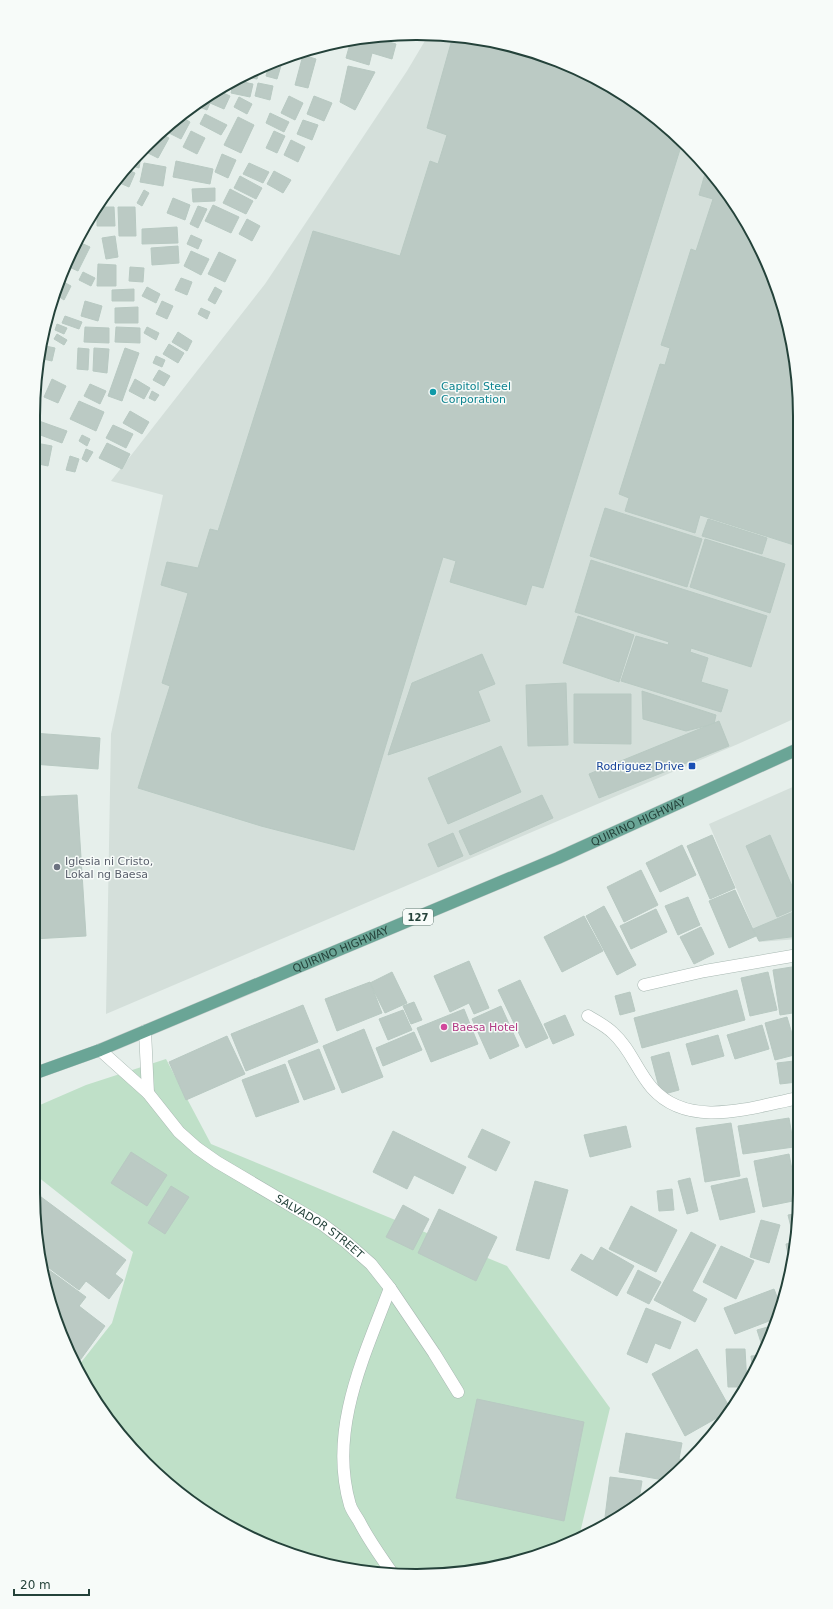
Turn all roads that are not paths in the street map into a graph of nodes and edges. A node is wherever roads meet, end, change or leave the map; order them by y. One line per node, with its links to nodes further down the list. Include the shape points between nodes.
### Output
1 (793, 750): 5 (main road, QUIRINO HIGHWAY / 127, via 558,858)
2 (793, 956): 3 (street, via 705,971)
3 (644, 985)
4 (588, 1016): 9 (street, via 614,1033 651,1087 666,1101 685,1110 739,1110)
5 (145, 1031): 6 (main road, QUIRINO HIGHWAY / 127); 8 (street)
6 (100, 1050): 7 (main road, QUIRINO HIGHWAY / 127); 8 (street, SALVADOR STREET)
7 (40, 1071)
8 (148, 1093): 10 (street, SALVADOR STREET, via 179,1132 197,1148 322,1224 372,1264)
9 (793, 1099)
10 (390, 1288): 11 (street, SALVADOR STREET); 12 (street, via 356,1378 345,1423 342,1465 350,1506 369,1541)
11 (458, 1392)
12 (388, 1568)

